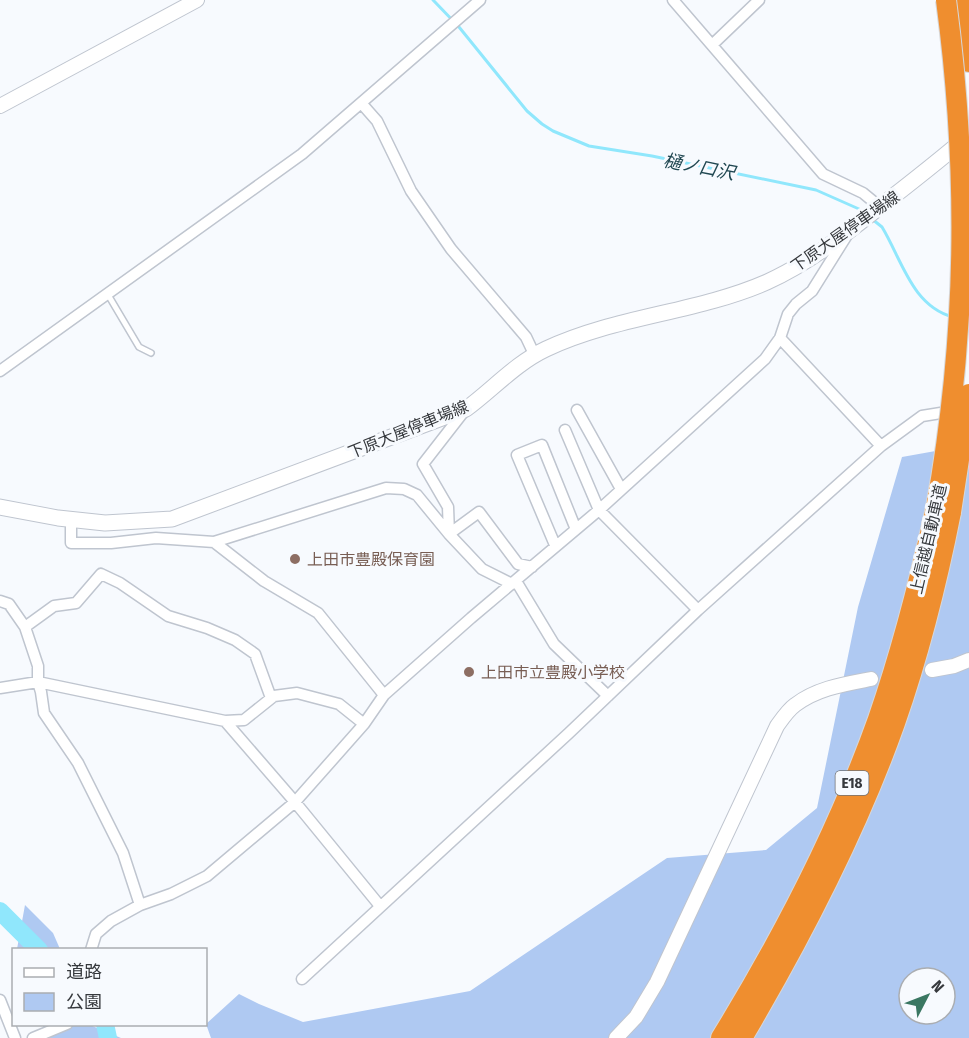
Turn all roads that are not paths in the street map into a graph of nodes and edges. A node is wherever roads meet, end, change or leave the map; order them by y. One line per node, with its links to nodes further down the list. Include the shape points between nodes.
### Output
1 (197, 0): 10 (street)
2 (480, 0): 9 (street)
3 (673, 0): 7 (street)
4 (759, 0): 7 (street)
5 (946, 0): 28 (highway, 上信越自動車道 / E18, bridge, via 959,119 963,237)
6 (961, 0): 8 (highway)
7 (712, 45): 12 (street, via 823,174 863,193)
8 (969, 62)
9 (362, 104): 14 (street, via 302,154); 17 (street, via 377,121 411,191 451,249 526,337)
10 (0, 106)
11 (969, 135): 12 (main road, 下原大屋停車場線)
12 (872, 213): 13 (main road, 下原大屋停車場線)
13 (849, 232): 15 (street, via 812,291 788,314); 17 (main road, 下原大屋停車場線, via 795,268 741,292 596,330)
14 (107, 293): 16 (lane, via 139,346); 18 (street)
15 (780, 338): 24 (street); 25 (street, via 765,359)
16 (151, 353)
17 (535, 356): 20 (main road, 下原大屋停車場線)
18 (0, 371)
19 (969, 394): 28 (highway, 上信越自動車道 / E18, bridge)
20 (466, 409): 29 (main road, 下原大屋停車場線, via 172,519 105,523); 31 (street, via 423,464 448,507)
21 (578, 410): 25 (street)
22 (969, 410): 24 (street, via 922,416)
23 (565, 430): 27 (street)
24 (881, 446): 37 (street)
25 (621, 489): 27 (street)
26 (0, 507): 29 (main road, 下原大屋停車場線)
27 (598, 510): 30 (street); 37 (street)
28 (944, 510): 59 (highway, 上信越自動車道 / E18, via 921,571 896,664 832,831 788,920); 60 (highway, 上信越自動車道 / E18, via 940,565 912,669 874,775 830,878)
29 (74, 519): 32 (street, via 71,543 156,538)
30 (575, 527): 33 (street); 33 (street, via 542,445 517,454)
31 (449, 534): 32 (street, via 417,495 386,488); 34 (street, via 479,512 518,564); 35 (street, via 482,569)
32 (214, 542): 44 (street, via 264,580 318,613)
33 (555, 545): 34 (street)
34 (532, 567): 35 (street)
35 (514, 583): 44 (street); 45 (street, via 554,644)
36 (0, 601): 38 (street, via 9,604)
37 (698, 610): 45 (street)
38 (25, 627): 42 (street, via 38,666); 46 (street, via 54,606 76,603 101,574 168,616 235,640 255,654)
39 (969, 660): 40 (street)
40 (932, 670)
41 (871, 680): 58 (street, via 815,692 794,705 777,726 657,982 636,1017)
42 (38, 681): 43 (street); 47 (street); 50 (street, via 44,713 78,762 123,853)
43 (0, 688)
44 (384, 695): 48 (street)
45 (608, 696): 51 (street)
46 (271, 698): 47 (street, via 244,720); 48 (street, via 297,693 339,704)
47 (225, 722): 49 (street)
48 (364, 724): 49 (street)
49 (295, 802): 50 (street, via 207,876); 51 (street)
50 (140, 905): 52 (street, via 96,934)
51 (380, 906): 53 (street)
52 (92, 948)
53 (302, 979)
54 (0, 1000): 56 (street)
55 (62, 1026): 57 (street)
56 (15, 1038)
57 (33, 1038)
58 (616, 1038)
59 (721, 1038)
60 (742, 1038)

